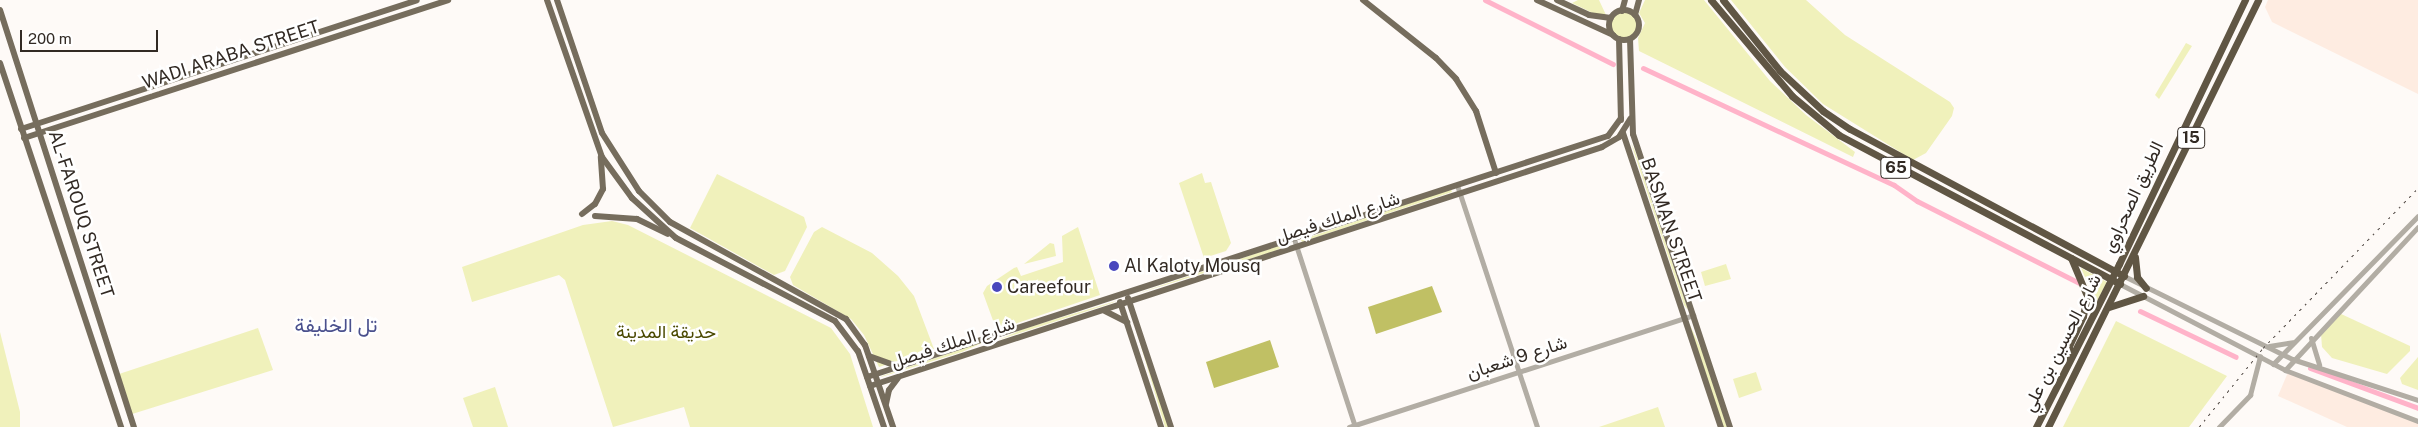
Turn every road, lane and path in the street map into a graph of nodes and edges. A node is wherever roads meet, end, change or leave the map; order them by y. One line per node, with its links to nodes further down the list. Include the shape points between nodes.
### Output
1 (417, 0): 18 (main road, WADI ARABA STREET)
2 (448, 0): 21 (main road, WADI ARABA STREET)
3 (547, 0): 34 (main road)
4 (557, 0): 72 (main road, via 602,134 645,198 692,235 836,312 860,335)
5 (1363, 0): 35 (main road, via 1436,58 1462,86 1476,111)
6 (1537, 0): 19 (main road)
7 (1557, 0): 17 (main road, via 1589,15)
8 (1625, 0): 15 (main road)
9 (1640, 0): 16 (main road)
10 (1711, 0): 24 (highway, 65)
11 (1723, 0): 23 (highway, 65)
12 (2245, 0): 47 (highway, الطريق الصحراوي / 15)
13 (2258, 0): 45 (highway, الطريق الصحراوي / 15)
14 (0, 10): 27 (main road, AL-FAROUQ STREET)
15 (1622, 11): 16 (main road); 17 (main road)
16 (1635, 16): 20 (main road, via 1638,30)
17 (1611, 18): 19 (main road)
18 (322, 31): 21 (main road); 27 (main road, WADI ARABA STREET)
19 (1616, 37): 20 (main road); 25 (main road, BASMAN STREET)
20 (1630, 39): 26 (main road, BASMAN STREET)
21 (326, 40): 29 (main road, WADI ARABA STREET)
22 (0, 63): 28 (main road, AL-FAROUQ STREET)
23 (1780, 71): 24 (highway); 48 (highway, 65, via 1850,130)
24 (1773, 76): 46 (highway, 65, via 1810,113 1846,139)
25 (1621, 118): 30 (main road, BASMAN STREET); 32 (main road, شارع الملك فيصل, via 1612,132)
26 (1631, 118): 30 (main road, شارع الملك فيصل); 63 (main road, BASMAN STREET)
27 (36, 124): 28 (main road, WADI ARABA STREET); 29 (main road, AL-FAROUQ STREET)
28 (21, 129): 31 (main road, AL-FAROUQ STREET)
29 (39, 133): 31 (main road, WADI ARABA STREET); 54 (main road, AL-FAROUQ STREET)
30 (1623, 134): 33 (main road, شارع الملك فيصل); 64 (main road, BASMAN STREET)
31 (24, 138): 56 (main road, AL-FAROUQ STREET)
32 (1599, 139): 33 (main road); 35 (main road, شارع الملك فيصل)
33 (1602, 148): 37 (main road, شارع الملك فيصل)
34 (600, 153): 38 (main road, via 603,189 595,204); 42 (main road, via 632,198)
35 (1496, 173): 36 (main road, شارع الملك فيصل)
36 (1457, 185): 37 (street); 43 (main road, شارع الملك فيصل)
37 (1460, 194): 44 (main road, شارع الملك فيصل); 80 (street)
38 (582, 214)
39 (595, 216): 42 (main road, via 637,219)
40 (2418, 216): 68 (street)
41 (2418, 227): 66 (street)
42 (676, 238): 82 (main road, via 835,321 853,341)
43 (1294, 239): 44 (street); 55 (main road, شارع الملك فيصل)
44 (1297, 247): 59 (main road, شارع الملك فيصل); 89 (street)
45 (2135, 255): 50 (highway, الطريق الصحراوي / 15); 53 (highway, via 2137,277)
46 (2070, 257): 51 (highway, 65); 75 (highway, via 2087,296 2083,316 2069,346)
47 (2121, 259): 48 (highway, via 2111,264); 49 (highway, الطريق الصحراوي / 15)
48 (2099, 264): 49 (highway, 65)
49 (2115, 272): 50 (highway, 65); 51 (highway, شارع الحسين بن علي / 15)
50 (2124, 276): 52 (highway, شارع الحسين بن علي / 15); 53 (street)
51 (2111, 279): 52 (highway, 65); 75 (highway, شارع الحسين بن علي / 15)
52 (2120, 284): 58 (street); 61 (highway, شارع الحسين بن علي / 15)
53 (2146, 288): 67 (street)
54 (90, 292): 56 (main road); 91 (main road, AL-FAROUQ STREET)
55 (1126, 293): 57 (main road, شارع الملك فيصل); 59 (main road)
56 (77, 296): 90 (main road, AL-FAROUQ STREET)
57 (1118, 296): 60 (main road); 78 (main road, شارع الملك فيصل)
58 (2143, 296): 61 (highway); 70 (street)
59 (1130, 302): 60 (main road, شارع الملك فيصل); 95 (main road)
60 (1121, 304): 62 (main road, شارع الملك فيصل); 65 (main road)
61 (2108, 308): 100 (highway, شارع الحسين بن علي / 15)
62 (1099, 312): 65 (main road, via 1111,312); 83 (main road, شارع الملك فيصل)
63 (1693, 315): 64 (street, شارع 9 شعبان); 98 (main road, BASMAN STREET)
64 (1685, 318): 80 (street, شارع 9 شعبان); 97 (main road, BASMAN STREET)
65 (1127, 322): 94 (main road)
66 (2311, 337): 74 (street); 77 (street)
67 (2257, 340): 69 (street); 70 (street)
68 (2296, 341): 69 (street); 71 (street)
69 (2269, 346): 71 (street)
70 (2250, 351): 73 (street)
71 (2283, 354): 74 (street); 76 (street)
72 (869, 356): 78 (main road); 81 (main road)
73 (2260, 356): 76 (street); 101 (street, via 2250,395)
74 (2292, 359): 77 (street); 79 (street)
75 (2069, 360): 99 (highway, شارع الحسين بن علي / 15)
76 (2273, 364): 79 (street)
77 (2319, 365): 86 (street)
78 (897, 367): 81 (main road, شارع الملك فيصل)
79 (2285, 370): 88 (street)
80 (1518, 372): 89 (street, شارع 9 شعبان); 96 (street)
81 (875, 374): 82 (main road, شارع الملك فيصل); 84 (main road)
82 (867, 377): 85 (main road)
83 (898, 377): 84 (main road, شارع الملك فيصل); 87 (main road, via 889,390)
84 (879, 383): 85 (main road, شارع الملك فيصل); 87 (main road)
85 (870, 386): 92 (main road)
86 (2418, 400)
87 (886, 406): 93 (main road)
88 (2418, 421)
89 (1353, 426)
90 (121, 427)
91 (134, 427)
92 (884, 427)
93 (893, 427)
94 (1161, 427)
95 (1171, 427)
96 (1537, 427)
97 (1721, 427)
98 (1730, 427)
99 (2036, 427)
100 (2048, 427)
101 (2219, 427)

